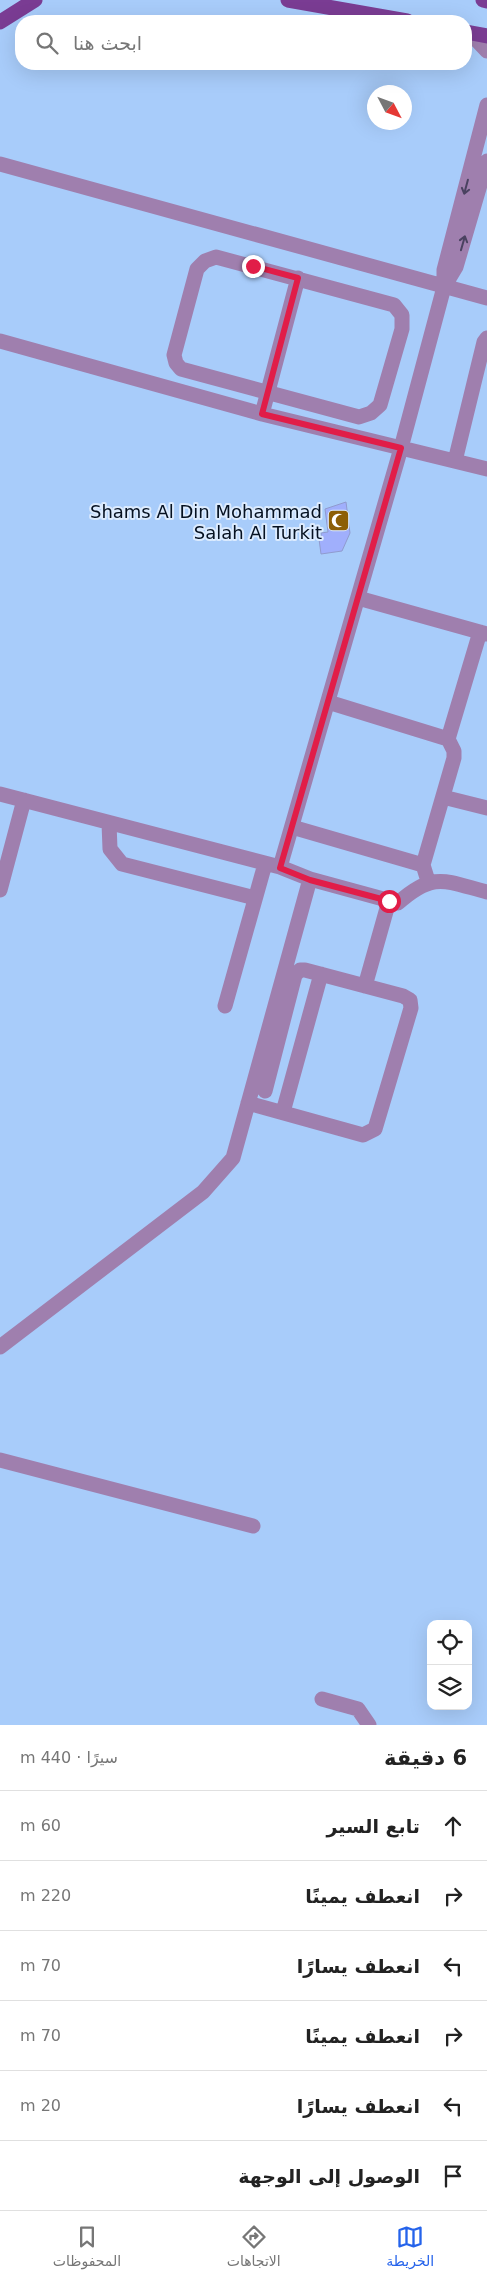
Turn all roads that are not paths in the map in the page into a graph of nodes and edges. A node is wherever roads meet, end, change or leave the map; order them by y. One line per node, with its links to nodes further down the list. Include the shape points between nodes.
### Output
1 (35, 0): 6 (main road)
2 (288, 0): 5 (main road)
3 (483, 0): 4 (main road)
4 (487, 1)
5 (372, 15)
6 (0, 22)
7 (472, 33): 9 (main road)
8 (472, 36): 10 (lane)
9 (487, 36)
10 (487, 51)
11 (487, 105): 12 (lane)
12 (482, 161): 15 (lane, via 456,267)
13 (0, 164): 15 (lane)
14 (298, 278): 19 (lane); 19 (lane, via 216,257 205,261 197,269 174,355 181,369); 19 (lane, via 394,305 402,315 402,330 380,406 371,412 359,417)
15 (444, 287): 16 (lane); 21 (lane)
16 (487, 298)
17 (487, 338): 22 (lane)
18 (0, 341): 20 (lane)
19 (268, 392): 20 (lane)
20 (262, 414): 21 (lane)
21 (401, 448): 22 (lane); 24 (lane)
22 (455, 461): 23 (lane)
23 (487, 469)
24 (358, 598): 25 (lane); 26 (lane)
25 (483, 633): 27 (lane)
26 (328, 702): 27 (lane); 33 (lane)
27 (448, 739): 29 (lane, via 454,758)
28 (0, 794): 30 (lane)
29 (443, 797): 31 (lane); 35 (lane)
30 (24, 800): 32 (lane); 39 (lane)
31 (487, 808)
32 (109, 823): 34 (lane); 41 (lane, via 110,850 122,864)
33 (292, 827): 35 (lane); 36 (lane)
34 (265, 864): 36 (lane); 41 (lane)
35 (423, 864): 38 (lane)
36 (280, 868): 37 (lane)
37 (310, 880): 42 (lane); 46 (lane)
38 (428, 882): 40 (lane, via 442,880); 42 (lane, via 398,903)
39 (0, 890)
40 (487, 892)
41 (255, 898): 45 (lane)
42 (389, 901): 44 (lane)
43 (321, 974): 44 (lane); 46 (lane, via 300,970 296,975); 47 (lane)
44 (366, 986): 49 (lane, via 403,996 410,1000 411,1008 375,1129 363,1135)
45 (225, 1006)
46 (258, 1089): 47 (lane); 48 (lane)
47 (288, 1096): 49 (lane)
48 (248, 1103): 49 (lane); 50 (lane, via 233,1158 203,1192)
49 (283, 1112)
50 (0, 1348)
51 (0, 1460): 52 (lane)
52 (253, 1526)
53 (322, 1699): 54 (lane, via 358,1709)
54 (369, 1725)

